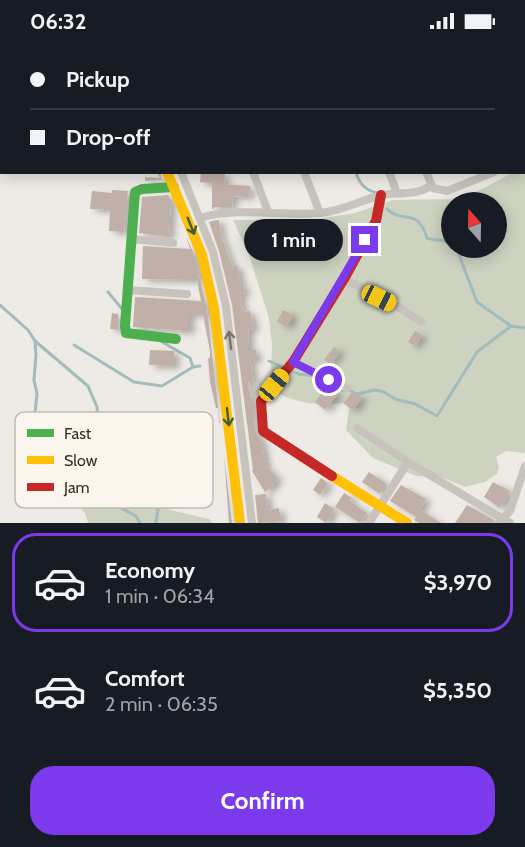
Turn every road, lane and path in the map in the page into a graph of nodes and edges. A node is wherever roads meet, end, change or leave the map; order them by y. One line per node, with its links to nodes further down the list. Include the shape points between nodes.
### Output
1 (168, 174): 9 (street)
2 (182, 174): 14 (street)
3 (254, 174): 12 (street)
4 (305, 174): 13 (street)
5 (390, 174): 10 (street)
6 (427, 174): 8 (street)
7 (479, 176): 8 (street, via 447,191)
8 (431, 186): 10 (street)
9 (174, 187): 15 (street, via 135,192); 29 (street, one-way to 29, via 202,255 214,308)
10 (397, 193): 11 (street)
11 (381, 195): 13 (street); 17 (street, via 376,221)
12 (268, 212): 13 (street); 14 (street)
13 (320, 213)
14 (200, 218): 30 (street, one-way to 14, via 226,306)
15 (131, 239): 16 (street); 18 (street)
16 (173, 243)
17 (344, 279): 20 (street); 22 (street)
18 (127, 290): 19 (street); 21 (street, via 126,333)
19 (187, 294)
20 (421, 322)
21 (176, 339)
22 (293, 362): 23 (street); 27 (street, via 261,401 263,431)
23 (346, 388)
24 (357, 428): 25 (street)
25 (408, 462): 27 (street); 28 (street)
26 (525, 466): 28 (street)
27 (379, 507): 31 (street); 32 (street)
28 (504, 522)
29 (240, 523)
30 (252, 523)
31 (369, 523)
32 (407, 523)

